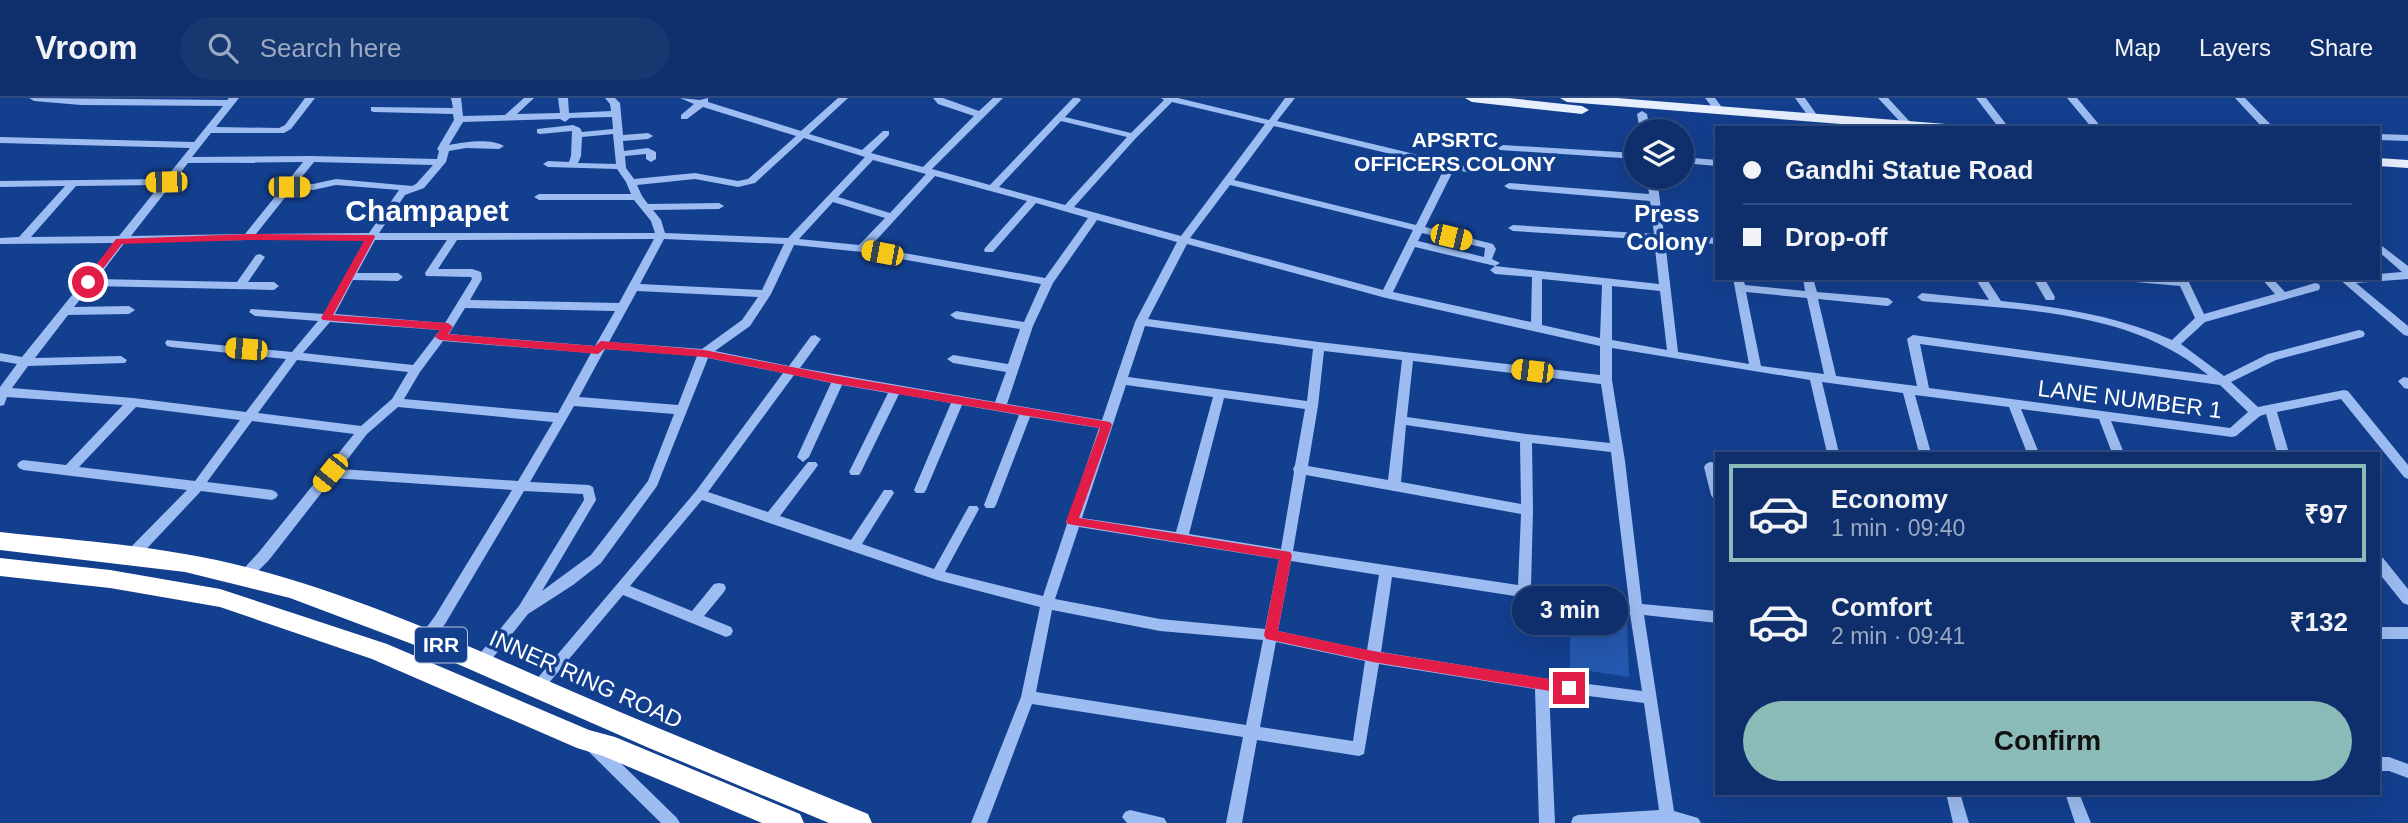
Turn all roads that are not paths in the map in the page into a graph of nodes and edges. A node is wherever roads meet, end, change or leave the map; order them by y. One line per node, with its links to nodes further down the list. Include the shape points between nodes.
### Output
1 (34, 98): 21 (street)
2 (310, 98): 48 (street, via 281,131)
3 (456, 98): 33 (street)
4 (528, 98): 35 (street)
5 (563, 98): 30 (street)
6 (610, 98): 31 (street, via 615,103)
7 (685, 98): 27 (street, LANE NUMBER 1)
8 (844, 98): 52 (street)
9 (938, 98): 34 (street)
10 (998, 98): 34 (street)
11 (1169, 98): 40 (street); 55 (street)
12 (1290, 98): 40 (street)
13 (1472, 98): 22 (main road)
14 (1567, 98): 23 (main road)
15 (1710, 98): 29 (street)
16 (1800, 98): 38 (street)
17 (1883, 98): 41 (street)
18 (1982, 98): 44 (street)
19 (2072, 98): 45 (street)
20 (2240, 98): 46 (street)
21 (49, 99): 24 (street)
22 (1488, 99): 32 (main road)
23 (1583, 99): 29 (main road)
24 (85, 100): 25 (street)
25 (232, 100): 48 (street)
26 (1076, 100): 37 (street)
27 (705, 101): 36 (street); 52 (street, LANE NUMBER 1)
28 (374, 110): 33 (street)
29 (1719, 110): 38 (main road)
30 (566, 114): 31 (street); 35 (street); 47 (street)
31 (614, 114): 51 (street)
32 (1642, 114): 39 (street); 42 (main road)
33 (457, 115): 35 (street); 62 (street)
34 (981, 115): 78 (street)
35 (509, 117)
36 (684, 117)
37 (1059, 118): 55 (street); 89 (street)
38 (1814, 118): 41 (main road)
39 (1643, 119)
40 (1272, 122): 76 (street); 82 (street)
41 (1908, 125): 43 (main road)
42 (1803, 126)
43 (1921, 126)
44 (2003, 126)
45 (2095, 126)
46 (2267, 126)
47 (561, 129): 49 (street); 53 (street, via 576,129)
48 (210, 130): 59 (street)
49 (540, 131)
50 (887, 133): 64 (street)
51 (619, 134): 53 (street); 54 (street); 63 (street)
52 (801, 134): 64 (street, LANE NUMBER 1); 84 (street, via 751,181 738,184 695,176)
53 (577, 135): 72 (street)
54 (648, 136)
55 (1133, 136): 99 (street)
56 (2380, 136): 57 (street)
57 (2408, 138)
58 (0, 140): 59 (street)
59 (197, 145): 68 (street)
60 (499, 146): 62 (street)
61 (1503, 148): 65 (street)
62 (442, 149): 70 (street)
63 (621, 154): 67 (street, via 648,151); 77 (street)
64 (867, 155): 78 (street, LANE NUMBER 1); 94 (street)
65 (1624, 155)
66 (311, 159): 68 (street); 70 (street); 88 (street)
67 (651, 159)
68 (183, 160): 83 (street)
69 (1694, 161): 73 (street)
70 (440, 162): 90 (street, via 420,186)
71 (2380, 162): 75 (main road)
72 (573, 163): 74 (street); 77 (street, via 591,169)
73 (1715, 163)
74 (548, 164)
75 (2408, 164)
76 (1451, 165): 79 (street); 103 (street)
77 (621, 166): 84 (street)
78 (929, 171): 89 (street, LANE NUMBER 1); 100 (street)
79 (1474, 171)
80 (2380, 173): 81 (main road)
81 (2408, 175)
82 (1227, 181): 103 (street); 109 (street)
83 (166, 182): 86 (street); 112 (street)
84 (631, 182): 93 (street)
85 (0, 184): 86 (street)
86 (72, 184): 111 (street)
87 (1509, 186): 95 (street)
88 (289, 187): 90 (street, via 335,182); 105 (street)
89 (993, 187): 96 (street, LANE NUMBER 1)
90 (409, 188): 106 (street)
91 (1653, 189): 95 (street)
92 (539, 197): 93 (street)
93 (637, 197): 98 (street)
94 (831, 198): 100 (street); 113 (street)
95 (1654, 198): 108 (street)
96 (1033, 200): 99 (street, LANE NUMBER 1); 118 (street)
97 (719, 206): 98 (street)
98 (647, 207): 104 (street)
99 (1067, 209): 101 (street, LANE NUMBER 1)
100 (892, 217): 116 (street)
101 (1094, 217): 109 (street, LANE NUMBER 1); 133 (street)
102 (1513, 228): 108 (street)
103 (1419, 229): 115 (street); 120 (street, via 1489,246)
104 (661, 236): 107 (street); 113 (street); 139 (street)
105 (248, 237): 106 (street); 112 (street)
106 (371, 237): 107 (street); 123 (street)
107 (454, 237): 148 (street, via 430,273 477,275)
108 (1659, 238): 114 (street); 140 (street)
109 (1184, 239): 142 (street, LANE NUMBER 1); 157 (street)
110 (0, 241): 111 (street)
111 (22, 241): 112 (street)
112 (119, 241): 132 (street)
113 (791, 241): 116 (street); 141 (street)
114 (1715, 241)
115 (1412, 243): 120 (street); 142 (street)
116 (862, 249): 133 (street)
117 (2382, 249): 121 (street)
118 (989, 250)
119 (260, 257): 136 (street)
120 (1493, 263): 122 (street)
121 (2408, 273): 125 (street)
122 (1537, 274): 134 (street); 159 (street)
123 (350, 276): 124 (street); 155 (street)
124 (398, 277)
125 (2380, 278)
126 (1808, 280): 144 (street)
127 (1981, 280): 149 (street)
128 (2039, 280): 146 (street)
129 (2268, 280): 143 (street)
130 (2345, 280): 161 (street)
131 (2182, 281): 156 (street)
132 (88, 282): 136 (street); 152 (street)
133 (1048, 282): 158 (street)
134 (1607, 282): 140 (street); 165 (street)
135 (1739, 283): 144 (street); 179 (street)
136 (240, 285): 137 (street)
137 (274, 286)
138 (2315, 287): 143 (street)
139 (634, 288): 141 (street); 150 (street)
140 (1665, 288): 171 (street)
141 (766, 294): 170 (street, via 746,323)
142 (1386, 294): 159 (street, LANE NUMBER 1)
143 (2281, 294): 156 (street)
144 (1812, 296): 147 (street); 182 (street)
145 (1922, 297): 149 (street, LANE NUMBER 1)
146 (2050, 297)
147 (1888, 302)
148 (462, 304): 150 (street); 160 (street)
149 (1998, 305): 166 (street, LANE NUMBER 1, via 2100,318)
150 (623, 307): 168 (street)
151 (129, 310): 152 (street)
152 (66, 311): 176 (street)
153 (255, 312): 155 (street)
154 (956, 315): 158 (street)
155 (327, 318): 160 (street); 169 (street)
156 (2202, 319): 166 (street)
157 (1141, 322): 167 (street); 184 (street)
158 (1027, 326): 178 (street)
159 (1536, 328): 165 (street, LANE NUMBER 1)
160 (444, 332): 168 (street); 177 (street)
161 (2408, 332)
162 (2359, 334): 186 (street, via 2272,357)
163 (815, 339): 180 (street)
164 (171, 343): 169 (street)
165 (1606, 343): 171 (street, LANE NUMBER 1); 185 (street)
166 (2173, 345): 186 (street, LANE NUMBER 1)
167 (1319, 346): 172 (street); 198 (street)
168 (599, 347): 170 (street); 193 (street)
169 (296, 354): 177 (street); 203 (street)
170 (704, 354): 180 (street); 199 (street)
171 (1673, 354): 179 (street, LANE NUMBER 1)
172 (1409, 356): 185 (street); 206 (street)
173 (0, 358): 176 (street)
174 (953, 359): 178 (street)
175 (121, 360): 176 (street)
176 (25, 362): 191 (street)
177 (416, 369): 195 (street)
178 (1012, 369): 197 (street)
179 (1756, 369): 181 (street, LANE NUMBER 1)
180 (792, 370): 183 (street); 229 (street)
181 (1815, 377): 182 (street, LANE NUMBER 1); 211 (street)
182 (1831, 378): 187 (street, LANE NUMBER 1)
183 (838, 380): 188 (street); 234 (street, via 807,461)
184 (1121, 380): 190 (street); 207 (street)
185 (1606, 380): 210 (street)
186 (2223, 381): 189 (street, via 1913,340); 202 (street, LANE NUMBER 1)
187 (1908, 388): 189 (street, LANE NUMBER 1); 212 (street)
188 (895, 390): 192 (street); 220 (street)
189 (1924, 391): 196 (street, LANE NUMBER 1)
190 (1220, 393): 198 (street); 236 (street)
191 (2, 397): 194 (street)
192 (958, 400): 197 (street); 227 (street)
193 (571, 401): 199 (street); 204 (street)
194 (133, 402): 203 (street); 219 (street)
195 (396, 402): 204 (street); 208 (street)
196 (2014, 405): 205 (street, LANE NUMBER 1); 213 (street)
197 (1000, 406): 201 (street)
198 (1312, 406): 218 (street)
199 (682, 410): 252 (street, via 653,483 596,559)
200 (2270, 410): 202 (street); 215 (street); 222 (street, via 2344,394)
201 (1026, 412): 207 (street); 231 (street)
202 (2256, 412): 205 (street, LANE NUMBER 1, via 2232,433)
203 (250, 418): 208 (street); 225 (street)
204 (561, 418): 223 (street)
205 (2104, 418): 214 (street)
206 (1401, 420): 209 (street); 224 (street)
207 (1106, 425): 235 (street)
208 (363, 431): 221 (street)
209 (1526, 438): 210 (street); 233 (street)
210 (1615, 448): 251 (street)
211 (1833, 452)
212 (1925, 452)
213 (2033, 452)
214 (2118, 452)
215 (2283, 452)
216 (23, 465): 219 (street)
217 (1715, 468): 226 (street, via 1710,467)
218 (1299, 469): 224 (street); 240 (street)
219 (68, 471): 225 (street)
220 (855, 472)
221 (330, 473): 223 (street); 245 (street)
222 (2407, 473)
223 (521, 486): 252 (street, via 585,489 591,495); 259 (street)
224 (1394, 486): 233 (street)
225 (197, 487): 230 (street); 239 (street)
226 (1715, 487)
227 (920, 490)
228 (888, 493): 238 (street)
229 (700, 494): 234 (street); 246 (street)
230 (272, 495)
231 (990, 505)
232 (973, 509): 244 (street)
233 (1527, 510): 248 (street)
234 (771, 518): 238 (street)
235 (1072, 521): 236 (street); 250 (street)
236 (1181, 539): 240 (street)
237 (0, 541): 239 (highway, INNER RING ROAD / IRR)
238 (854, 546): 244 (street)
239 (132, 555): 245 (highway, INNER RING ROAD / IRR)
240 (1286, 555): 243 (street); 258 (street)
241 (2380, 564): 249 (street)
242 (0, 567): 267 (highway, IRR, via 220,598 379,651)
243 (1386, 571): 248 (street); 260 (street)
244 (937, 575): 250 (street)
245 (244, 576): 259 (highway, INNER RING ROAD / IRR)
246 (621, 588): 254 (street); 263 (street)
247 (719, 588): 254 (street)
248 (1524, 592): 251 (street)
249 (2408, 599)
250 (1047, 603): 258 (street, via 1160,625); 264 (street)
251 (1636, 609): 253 (street); 265 (street)
252 (523, 610): 261 (street)
253 (1715, 617)
254 (695, 618): 255 (street)
255 (726, 631)
256 (2380, 633): 257 (street)
257 (2408, 633)
258 (1271, 635): 260 (street); 266 (street)
259 (425, 639): 261 (highway, INNER RING ROAD / IRR)
260 (1373, 657): 262 (street); 266 (street, via 1359,749)
261 (482, 662): 263 (highway, INNER RING ROAD / IRR)
262 (1542, 684): 265 (street); 280 (street)
263 (537, 687): 276 (highway, INNER RING ROAD / IRR)
264 (1028, 697): 266 (street); 277 (street)
265 (1650, 698): 273 (street)
266 (1252, 733): 279 (street)
267 (586, 740): 274 (street); 275 (highway, IRR)
268 (2380, 764): 269 (street)
269 (2408, 771)
270 (1954, 795): 283 (street)
271 (2073, 795): 284 (street)
272 (1130, 817): 278 (street)
273 (1667, 817): 281 (street); 282 (street)
274 (672, 823)
275 (791, 823)
276 (859, 823)
277 (979, 823)
278 (1159, 823)
279 (1234, 823)
280 (1547, 823)
281 (1575, 823)
282 (1693, 823)
283 (1961, 823)
284 (2083, 823)

